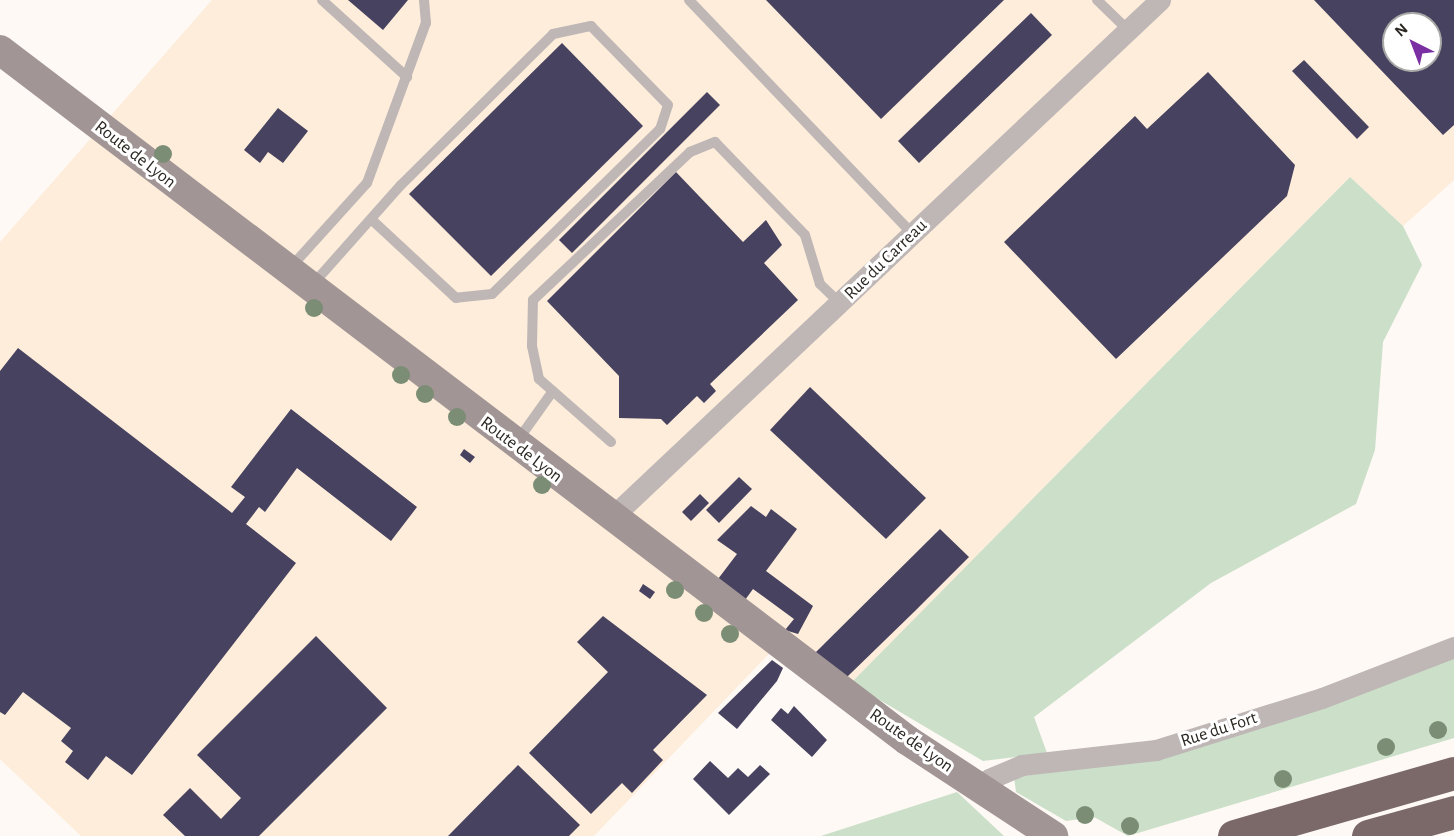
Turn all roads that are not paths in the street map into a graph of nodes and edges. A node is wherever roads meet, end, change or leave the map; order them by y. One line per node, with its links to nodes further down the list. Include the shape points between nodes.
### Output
1 (322, 0): 8 (lane)
2 (689, 0): 10 (lane)
3 (1097, 0): 6 (lane)
4 (1160, 0): 6 (street, Rue du Carreau)
5 (427, 2): 8 (lane, via 426,23)
6 (1128, 30): 10 (street, Rue du Carreau)
7 (0, 50): 11 (street, Route de Lyon)
8 (407, 77): 11 (lane, via 367,183)
9 (373, 221): 9 (lane, via 401,185 552,34 591,26 668,105 660,129 492,294 456,298); 11 (lane)
10 (913, 234): 12 (street, Rue du Carreau)
11 (297, 280): 15 (street, Route de Lyon)
12 (841, 304): 13 (lane, via 820,284 805,235 715,142 706,143 675,163 533,300 533,362 539,379); 16 (street, Rue du Carreau)
13 (554, 391): 14 (lane); 15 (lane)
14 (612, 442)
15 (514, 445): 16 (street, Route de Lyon)
16 (611, 518): 19 (street, Route de Lyon, via 906,740)
17 (1454, 647): 19 (street, Rue du Fort, via 1322,698 1156,750 1022,765 989,779)
18 (1454, 773): 22 (highway)
19 (981, 789): 21 (street, Route de Lyon)
20 (1454, 812): 23 (highway)
21 (1053, 836)
22 (1234, 836)
23 (1368, 836)

